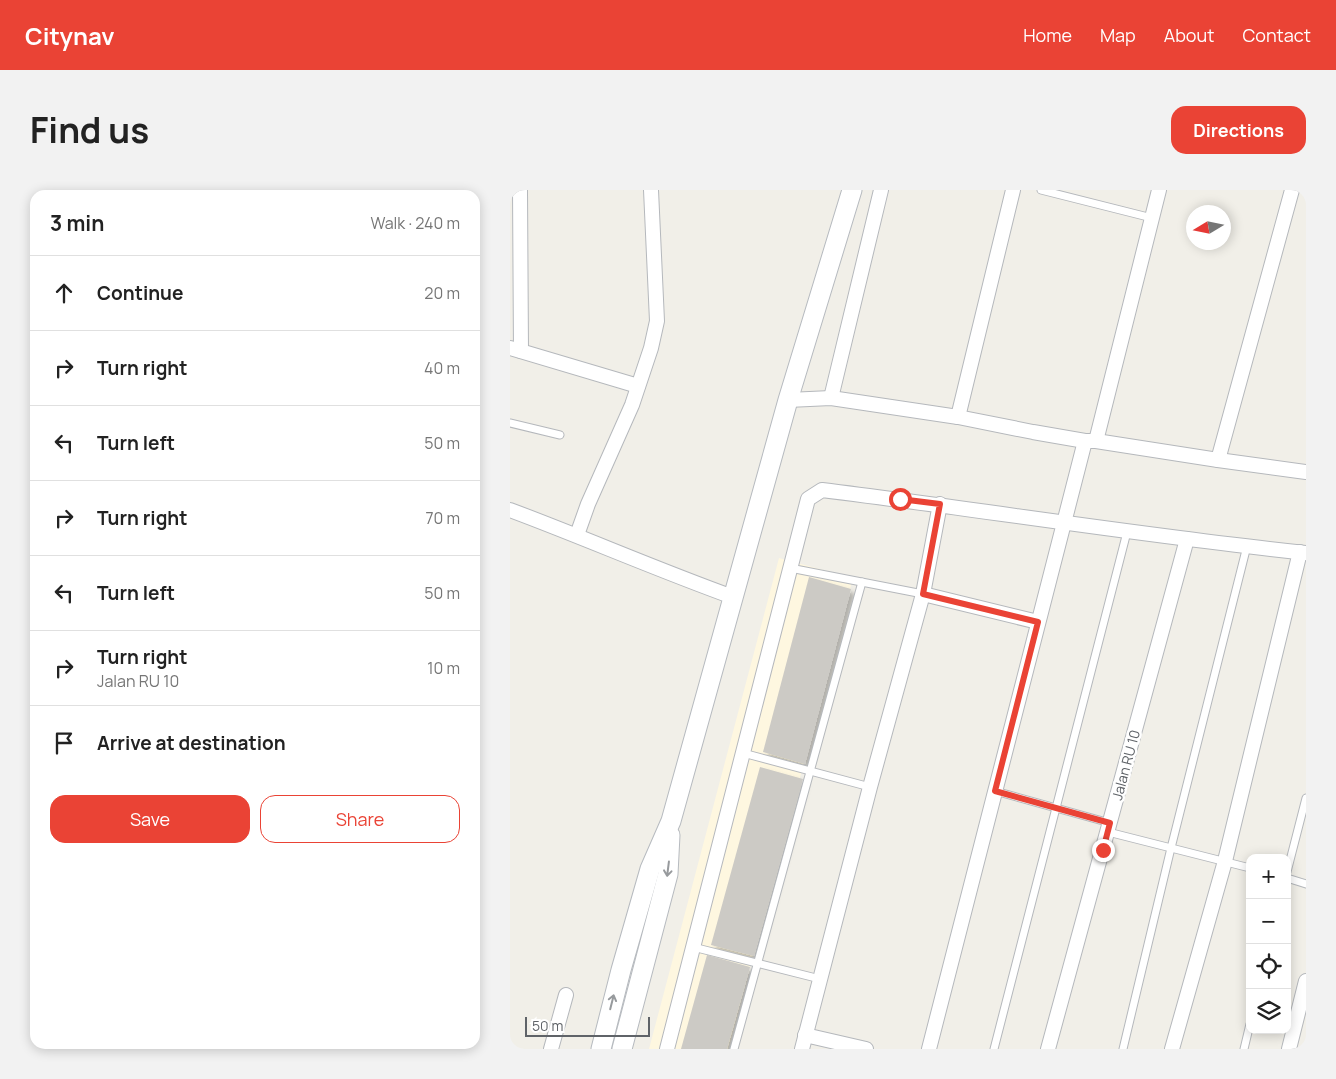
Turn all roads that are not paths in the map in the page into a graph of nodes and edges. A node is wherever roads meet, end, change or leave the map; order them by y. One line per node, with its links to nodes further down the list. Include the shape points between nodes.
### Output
1 (520, 190): 10 (street)
2 (651, 190): 11 (street, via 656,321)
3 (852, 190): 13 (street)
4 (881, 190): 12 (street)
5 (1013, 190): 14 (street)
6 (1041, 190): 9 (lane)
7 (1159, 190): 9 (street)
8 (1292, 190): 18 (street)
9 (1152, 218): 17 (street)
10 (516, 349): 11 (street)
11 (638, 386): 24 (street, via 588,504)
12 (831, 398): 13 (street); 14 (street)
13 (788, 400): 31 (street)
14 (958, 417): 17 (street)
15 (510, 423): 16 (lane)
16 (560, 435)
17 (1090, 441): 18 (street); 22 (street, via 1079,466)
18 (1218, 460): 19 (street)
19 (1306, 472)
20 (940, 504): 22 (street); 28 (street, via 822,490 808,499); 30 (street)
21 (510, 510): 24 (street)
22 (1065, 517): 23 (street); 32 (street)
23 (1127, 532): 25 (street); 38 (lane)
24 (578, 536): 31 (street)
25 (1187, 539): 26 (street); 40 (street, Jalan RU 10)
26 (1247, 546): 27 (street); 41 (lane)
27 (1303, 553): 43 (street)
28 (790, 568): 29 (lane); 33 (street)
29 (862, 582): 30 (lane); 34 (lane)
30 (923, 594): 32 (street); 35 (street)
31 (733, 597): 39 (street)
32 (1038, 622): 36 (street)
33 (743, 753): 34 (lane); 47 (street)
34 (810, 771): 35 (lane); 48 (lane)
35 (870, 787): 49 (street)
36 (995, 791): 38 (lane); 61 (street)
37 (1306, 798): 42 (lane)
38 (1057, 809): 40 (lane); 62 (lane)
39 (671, 821): 55 (street, one-way to 39, via 650,869); 56 (street, one-way to 56, via 668,874)
40 (1109, 828): 41 (lane); 63 (street, Jalan RU 10)
41 (1171, 848): 43 (lane); 64 (lane)
42 (1291, 856)
43 (1225, 861): 44 (lane); 65 (street)
44 (1246, 867)
45 (1291, 879): 46 (lane)
46 (1306, 884)
47 (693, 947): 48 (lane); 57 (street)
48 (758, 963): 49 (lane); 58 (lane)
49 (820, 979): 53 (street)
50 (1306, 981): 67 (street)
51 (566, 995): 54 (street)
52 (1248, 1034): 66 (lane)
53 (805, 1035): 59 (street); 60 (street)
54 (551, 1049)
55 (600, 1049)
56 (622, 1049)
57 (667, 1049)
58 (734, 1049)
59 (802, 1049)
60 (866, 1049)
61 (929, 1049)
62 (994, 1049)
63 (1048, 1049)
64 (1123, 1049)
65 (1172, 1049)
66 (1244, 1049)
67 (1289, 1049)

